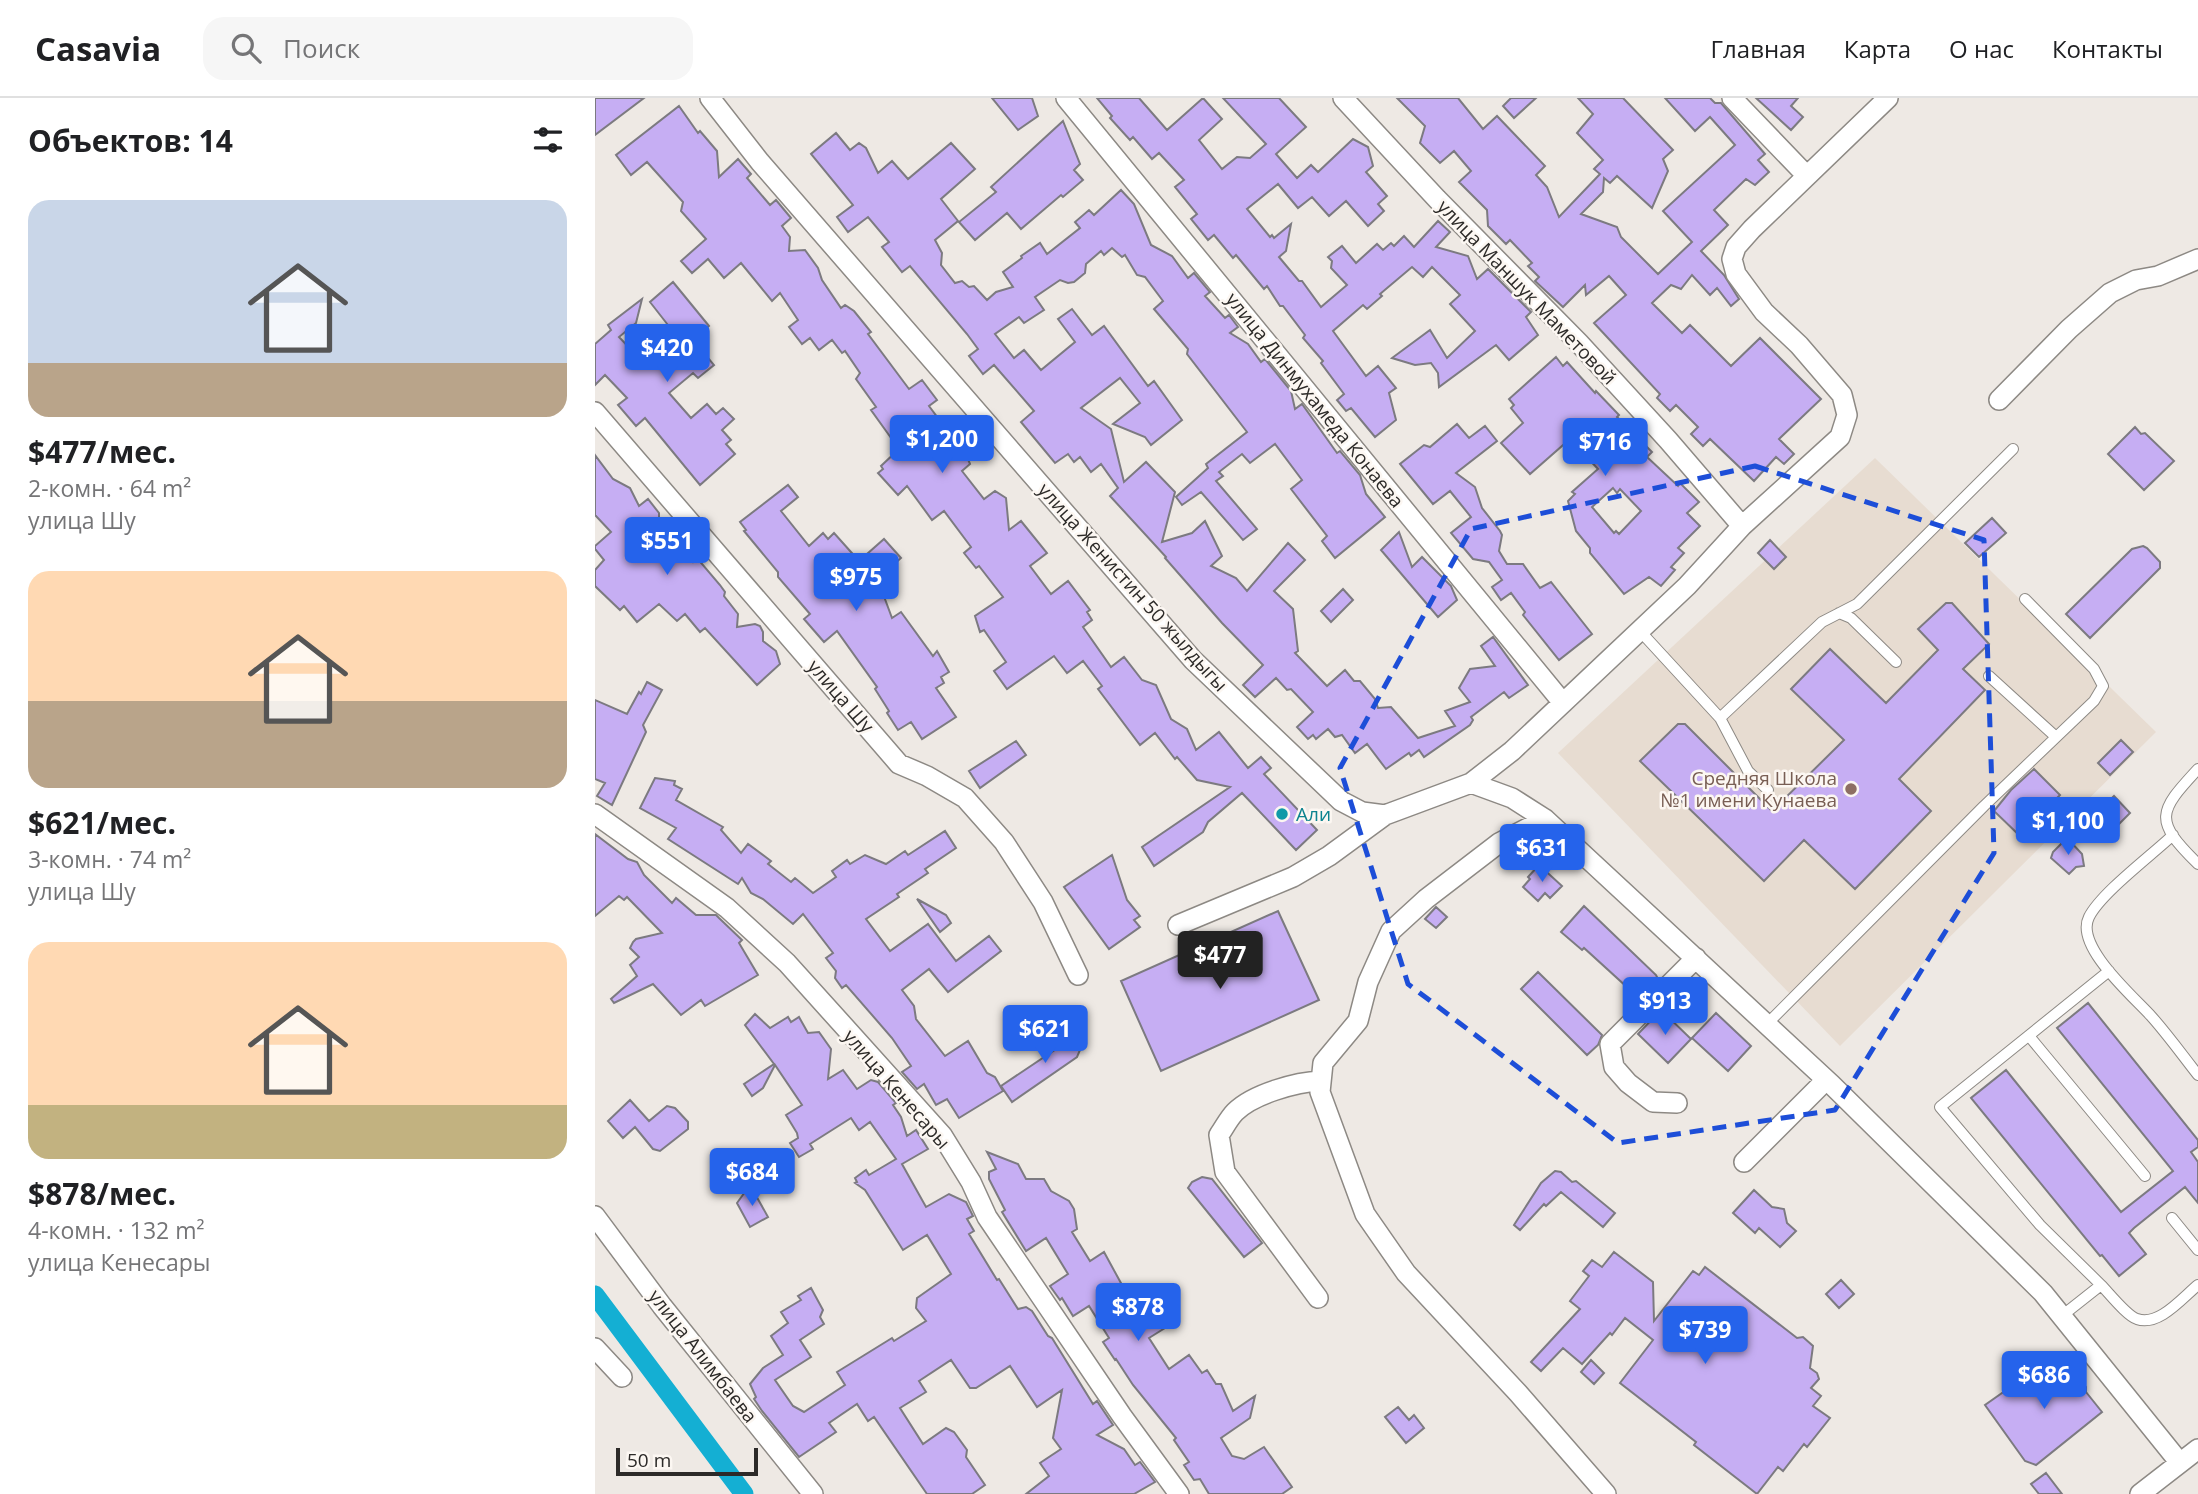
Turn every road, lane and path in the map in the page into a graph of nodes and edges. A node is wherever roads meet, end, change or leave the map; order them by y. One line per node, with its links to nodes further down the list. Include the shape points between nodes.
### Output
1 (710, 98): 24 (street, улица Женистин 50 жылдыгы, via 760,162 1193,660 1341,801 1362,812)
2 (1066, 98): 17 (street, улица Динмухамеда Конаева)
3 (1343, 98): 11 (street, улица Маншук Маметовой, via 1579,343)
4 (1731, 98): 6 (street)
5 (1888, 98): 6 (street)
6 (1806, 175): 11 (street, via 1735,247 1732,260 1736,274 1764,312 1842,395 1847,415 1840,437)
7 (2198, 259): 8 (street, via 2110,293)
8 (1999, 400)
9 (595, 412): 31 (street, улица Шу, via 899,764 965,798 1004,842 1043,902)
10 (2013, 449): 13 (lane, via 1857,604)
11 (1742, 526): 14 (street)
12 (2025, 599): 19 (lane, via 2094,669 2103,686 2094,701)
13 (1839, 613): 15 (lane, via 1851,618); 18 (lane, via 1822,622)
14 (1640, 631): 17 (street); 18 (lane)
15 (1896, 662)
16 (1989, 676): 19 (lane)
17 (1563, 703): 21 (street)
18 (1720, 718): 22 (lane, via 1748,771)
19 (2056, 737): 32 (lane)
20 (2198, 769): 26 (lane, via 2167,805 2164,817)
21 (1471, 783): 24 (street); 25 (street, via 1512,798)
22 (1768, 790)
23 (595, 814): 52 (street, улица Кенесары, via 727,908 786,963 942,1135 987,1217)
24 (1385, 815): 28 (street, via 1293,877)
25 (1545, 819): 29 (street); 36 (street, via 1499,842 1391,931 1368,982 1358,1021 1323,1063)
26 (2173, 835): 27 (lane); 30 (lane, via 2100,901 2087,919 2087,935)
27 (2198, 864)
28 (1178, 925)
29 (1696, 958): 32 (street); 37 (street, via 1610,1044 1614,1067 1628,1083 1653,1102)
30 (2109, 971): 33 (lane); 34 (lane)
31 (1078, 975)
32 (1767, 1024): 35 (street)
33 (2029, 1036): 39 (lane); 43 (lane, via 1940,1107 2040,1225)
34 (2198, 1075)
35 (1826, 1080): 38 (street); 46 (street)
36 (1321, 1081): 45 (street, via 1269,1092 1235,1112 1219,1135 1225,1172); 53 (street, via 1320,1092 1365,1214 1406,1273)
37 (1677, 1103)
38 (1744, 1162)
39 (2145, 1176)
40 (595, 1216): 51 (street, улица Алимбаева)
41 (2172, 1218): 42 (lane)
42 (2198, 1250)
43 (2101, 1285): 44 (lane, via 2136,1319 2148,1321 2161,1316); 46 (lane)
44 (2198, 1285)
45 (1318, 1298)
46 (2063, 1315): 50 (street)
47 (595, 1348): 48 (street)
48 (622, 1377)
49 (2198, 1449): 50 (street)
50 (2180, 1463): 54 (street)
51 (813, 1494)
52 (1179, 1494)
53 (1606, 1494)
54 (2140, 1494)

